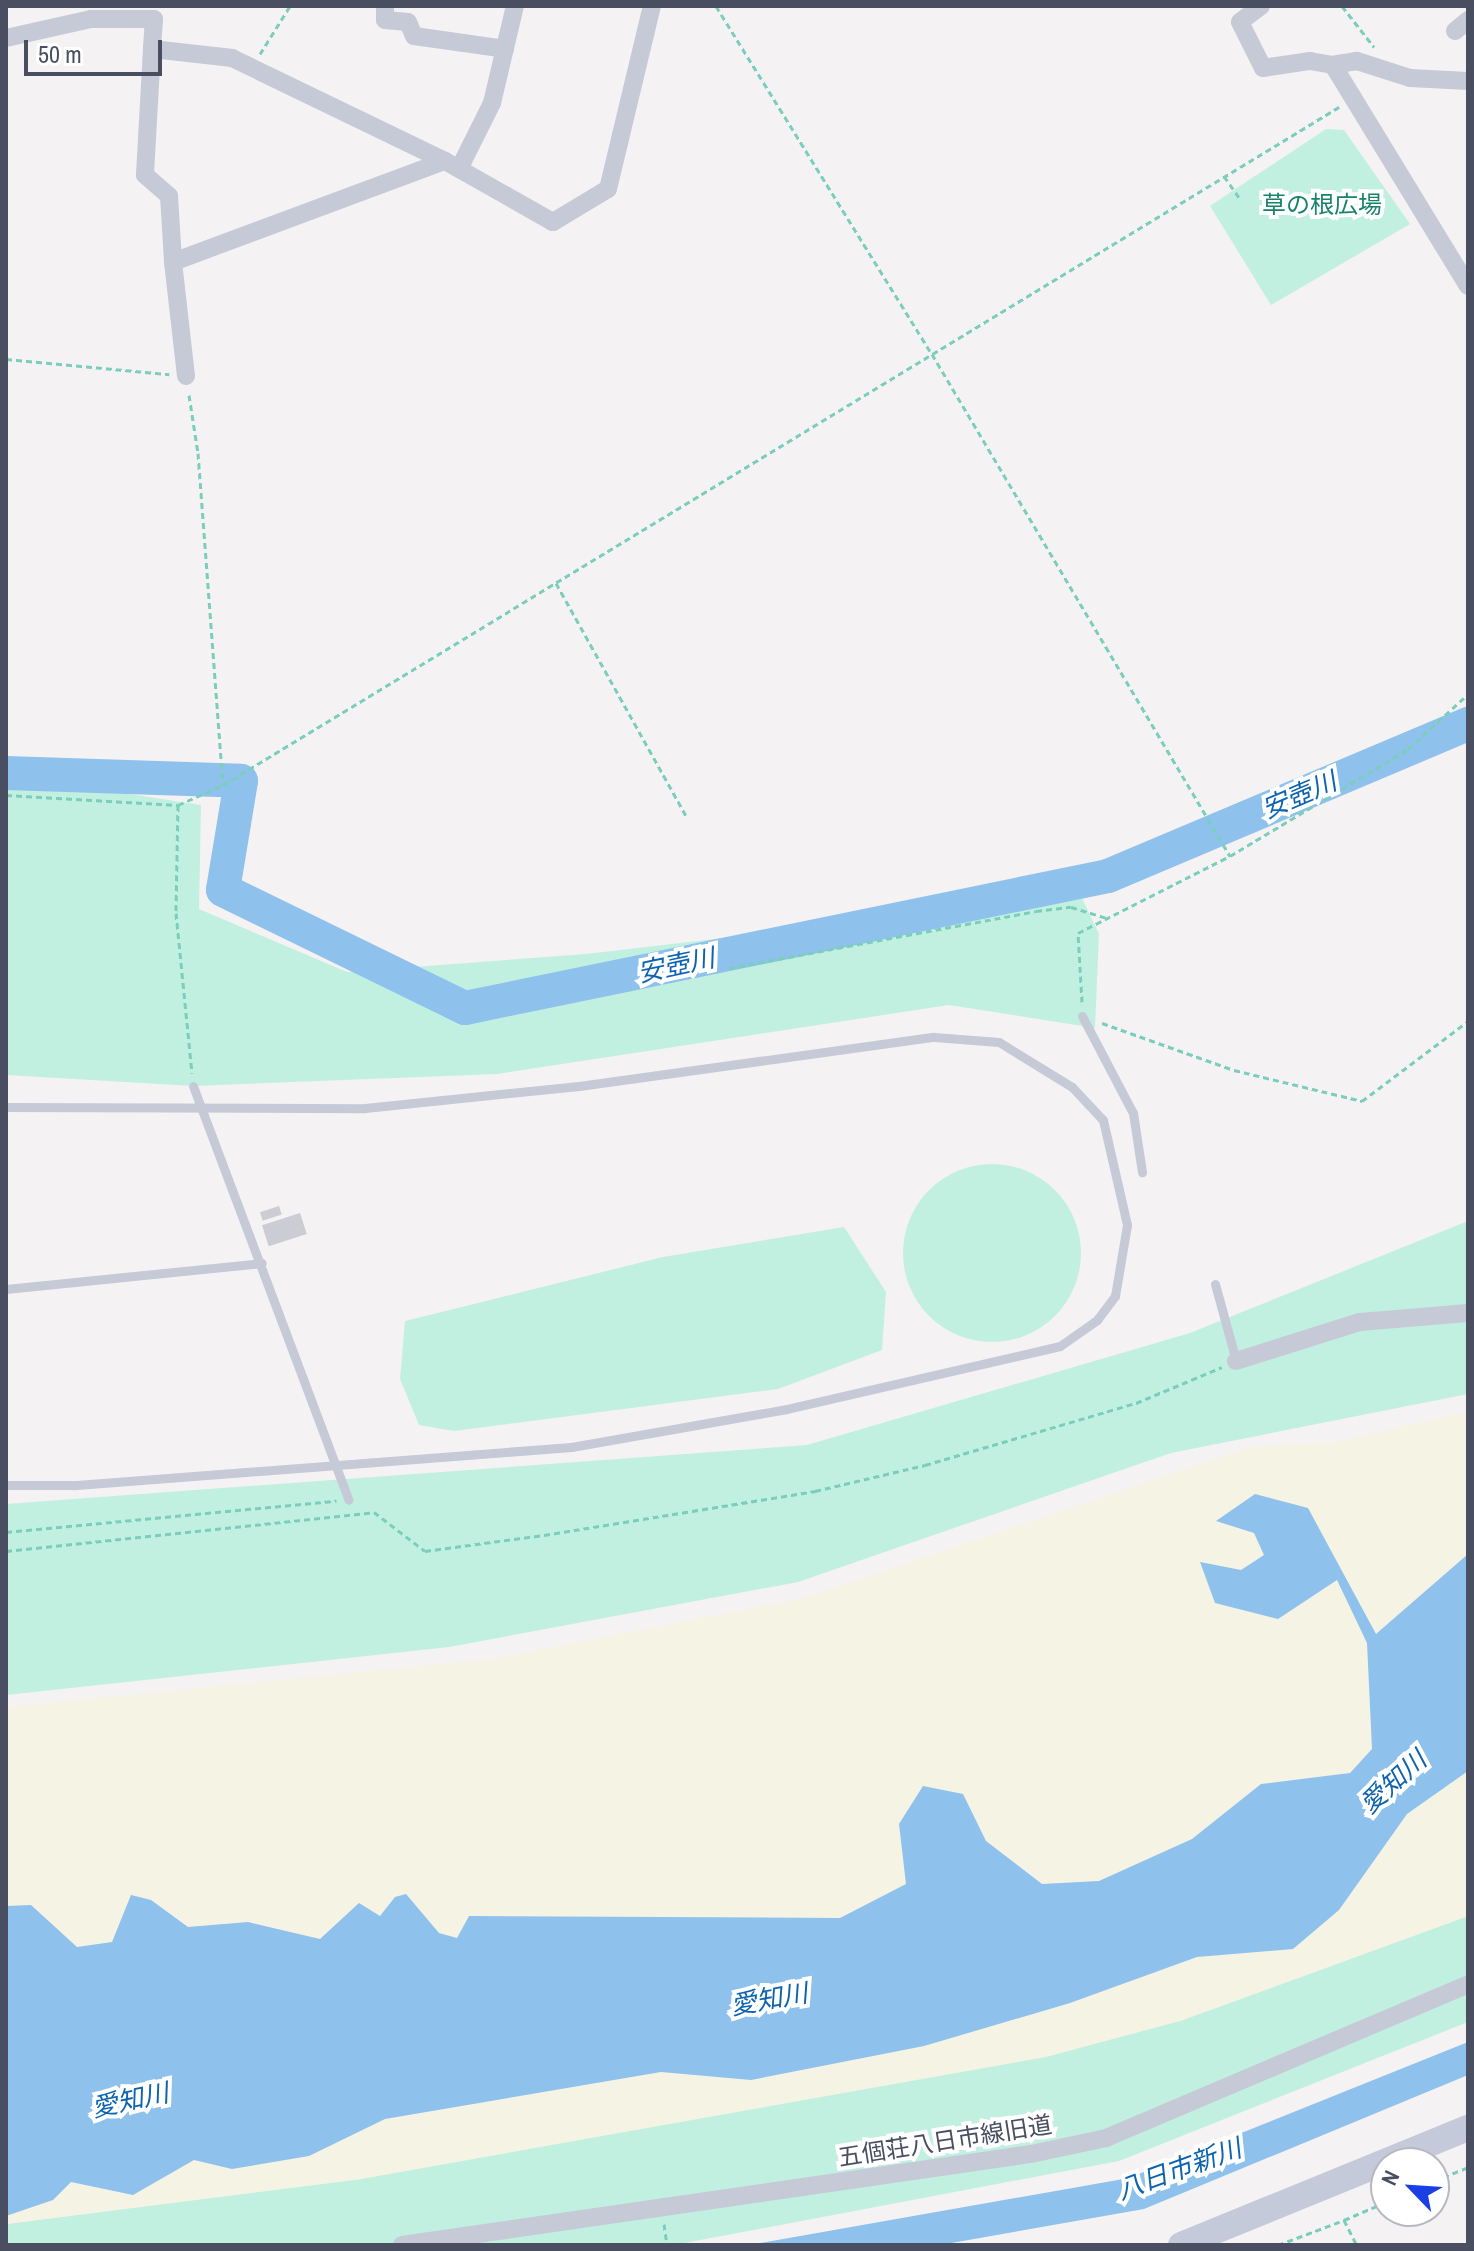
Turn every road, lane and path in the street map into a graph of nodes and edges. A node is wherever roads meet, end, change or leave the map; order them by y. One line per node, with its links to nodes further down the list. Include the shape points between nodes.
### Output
1 (290, 6): 12 (path)
2 (385, 6): 10 (street, via 385,20 408,22 414,36)
3 (515, 6): 10 (street)
4 (652, 6): 16 (street, via 608,189 553,222)
5 (716, 6): 21 (path)
6 (1261, 6): 11 (street, via 1240,22 1263,68 1310,61)
7 (1342, 6): 13 (path)
8 (6, 38): 9 (street, via 91,19 154,19)
9 (152, 49): 12 (street, via 232,58); 19 (street, via 145,175 169,196)
10 (505, 49): 16 (street, via 492,103)
11 (1333, 65): 13 (street, via 1357,61); 15 (street)
12 (252, 67): 16 (street)
13 (1391, 68): 14 (street, via 1410,78)
14 (1468, 81)
15 (1352, 99): 17 (path); 20 (street)
16 (452, 165): 19 (street)
17 (1224, 176): 18 (path); 21 (path)
18 (1240, 199)
19 (173, 262): 23 (street)
20 (1468, 286)
21 (932, 354): 24 (path); 30 (path)
22 (6, 359): 23 (path)
23 (186, 376): 26 (path, via 198,453)
24 (556, 583): 26 (path); 29 (path)
25 (1468, 694): 30 (path, via 1408,749)
26 (223, 785): 28 (path)
27 (6, 795): 28 (path)
28 (178, 805): 35 (path, via 176,913)
29 (687, 817)
30 (1230, 856): 31 (path)
31 (1107, 918): 32 (path, via 1071,907 1036,911); 33 (path, via 1078,933)
32 (729, 968)
33 (1082, 1016): 34 (path, via 1234,1070 1362,1101); 38 (lane, via 1133,1113)
34 (1468, 1021)
35 (193, 1086): 37 (lane)
36 (6, 1107): 37 (lane)
37 (204, 1108): 39 (lane); 44 (lane, via 365,1108 579,1086 934,1037 999,1042 1072,1087 1103,1120 1127,1225 1123,1267 1115,1296 1097,1320 1060,1346 787,1409 571,1447)
38 (1142, 1172)
39 (262, 1263): 41 (lane); 44 (lane)
40 (1215, 1284): 43 (lane)
41 (6, 1289)
42 (1468, 1313): 43 (street, via 1360,1322)
43 (1236, 1361): 48 (path, via 1136,1403 925,1465 684,1514 425,1551 374,1512)
44 (336, 1467): 45 (lane); 46 (lane)
45 (6, 1485)
46 (349, 1500): 47 (path)
47 (6, 1532)
48 (6, 1551)
49 (1468, 1984): 53 (street, 五個荘八日市線旧道, via 1106,2138 1031,2154)
50 (1468, 2128): 54 (main road)
51 (1370, 2209): 52 (path)
52 (1344, 2220): 55 (path); 56 (path)
53 (402, 2245)
54 (1181, 2245)
55 (1278, 2245)
56 (1357, 2245)

